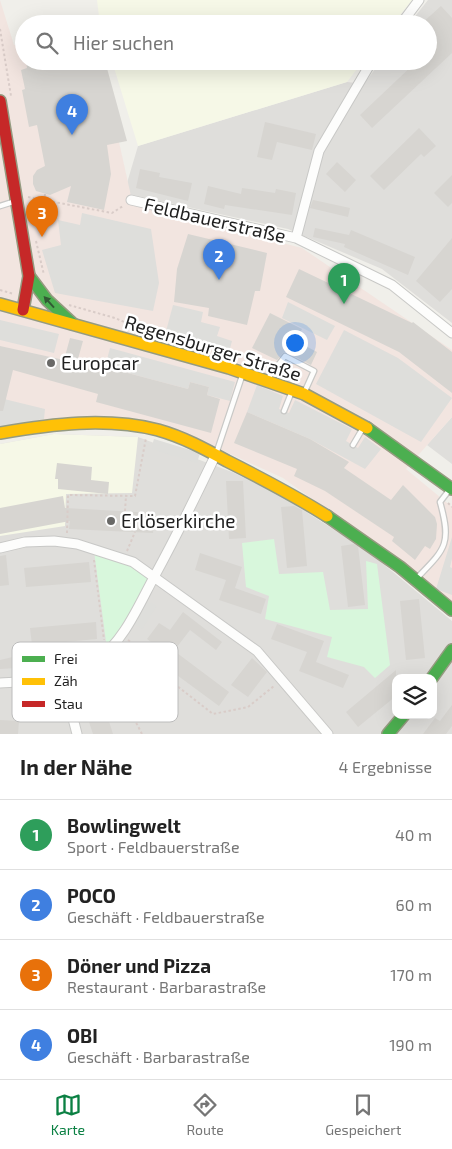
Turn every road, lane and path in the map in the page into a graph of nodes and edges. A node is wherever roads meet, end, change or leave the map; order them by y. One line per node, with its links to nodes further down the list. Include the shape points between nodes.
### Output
1 (419, 0): 2 (street)
2 (407, 15)
3 (367, 70): 12 (street, via 319,151)
4 (0, 101): 5 (street)
5 (2, 131): 7 (street)
6 (45, 194): 8 (path)
7 (22, 199): 8 (path); 10 (lane); 13 (street)
8 (44, 200): 9 (path, via 112,213); 11 (path)
9 (131, 200): 12 (street, Feldbauerstraße)
10 (0, 205)
11 (43, 211)
12 (296, 238): 19 (street, Feldbauerstraße, via 392,285)
13 (29, 276): 15 (street); 18 (street, one-way to 13, via 47,300)
14 (0, 290): 15 (path)
15 (26, 297): 17 (street)
16 (0, 304): 17 (street, Regensburger Straße)
17 (23, 310): 18 (street, Regensburger Straße)
18 (73, 324): 20 (street, Regensburger Straße)
19 (450, 328)
20 (243, 372): 21 (street, Regensburger Straße); 29 (lane)
21 (267, 380): 22 (street, Regensburger Straße); 23 (lane, via 285,356 314,371)
22 (292, 390): 23 (street, Regensburger Straße); 24 (lane)
23 (304, 394): 25 (street, Regensburger Straße)
24 (284, 411)
25 (364, 426): 27 (lane); 30 (street, Regensburger Straße)
26 (0, 433): 29 (street, via 81,423 117,423 163,432)
27 (353, 445)
28 (144, 446): 31 (path, via 135,496)
29 (216, 454): 38 (street, via 185,521); 39 (street, via 283,488 374,548)
30 (451, 488): 39 (lane, via 440,502 448,523 449,539 443,551)
31 (126, 496): 32 (path); 34 (path, via 68,495)
32 (125, 511)
33 (135, 532): 37 (path)
34 (66, 542): 35 (street, via 26,542); 36 (street)
35 (0, 548)
36 (92, 549): 37 (street); 42 (path)
37 (124, 559): 38 (street)
38 (154, 576): 41 (street); 47 (street, via 257,651)
39 (415, 580): 40 (street)
40 (452, 610)
41 (120, 634): 43 (street); 44 (path)
42 (105, 642)
43 (114, 642)
44 (131, 642)
45 (452, 650): 46 (street)
46 (435, 674)
47 (282, 680): 48 (path, via 248,707 213,714); 52 (street)
48 (178, 687)
49 (401, 719): 53 (street)
50 (136, 722): 51 (path)
51 (142, 734)
52 (328, 734)
53 (388, 734)

